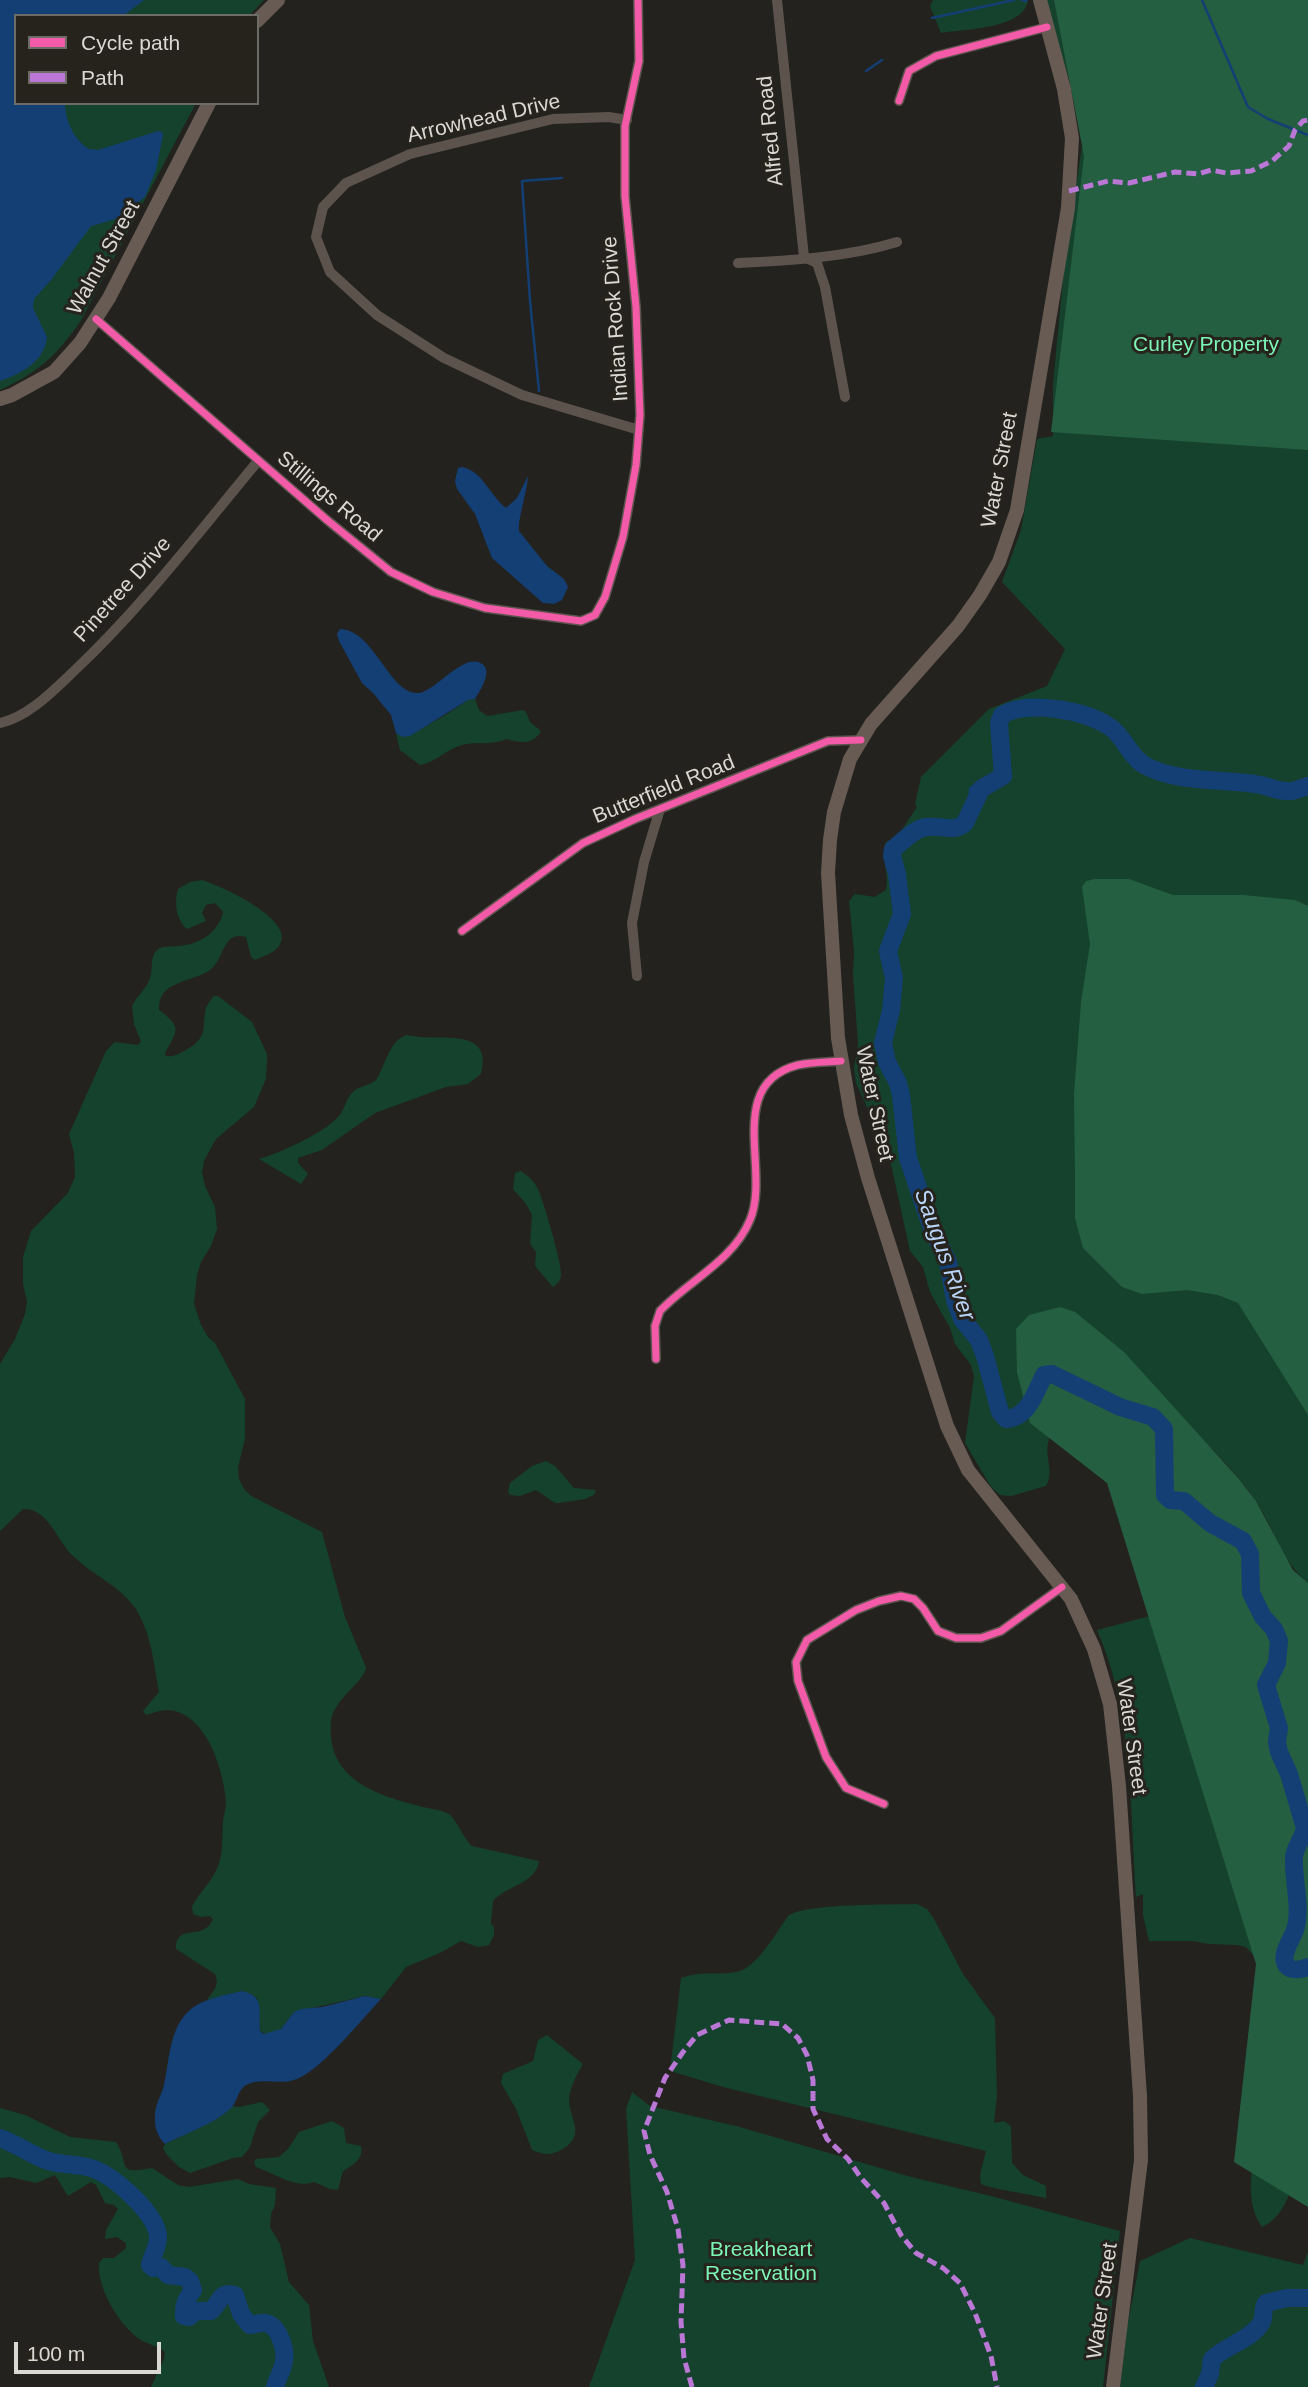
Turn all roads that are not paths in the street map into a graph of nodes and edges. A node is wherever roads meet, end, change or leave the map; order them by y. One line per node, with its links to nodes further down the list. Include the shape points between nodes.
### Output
1 (278, 0): 5 (main road)
2 (638, 0): 9 (street, Indian Rock Drive, via 639,61)
3 (777, 0): 11 (street, Alfred Road)
4 (1040, 0): 6 (main road, Water Street)
5 (259, 19)
6 (1047, 27): 7 (street, via 936,56 909,71); 20 (main road, Water Street, via 1072,138 1068,208 1017,510 981,595 888,701)
7 (899, 101)
8 (208, 105): 13 (main road, Walnut Street)
9 (626, 120): 16 (street, Indian Rock Drive, via 625,196 636,307); 16 (street, Arrowhead Drive, via 554,119 410,154 346,183 323,207 316,237 331,272 377,315 444,358 522,395)
10 (897, 242): 11 (street, via 867,251)
11 (804, 257): 12 (street); 14 (street, via 817,263 825,287)
12 (738, 263)
13 (96, 319): 15 (main road, Walnut Street, via 54,372); 17 (street, Stillings Road)
14 (845, 397)
15 (0, 399)
16 (639, 430): 18 (street, Indian Rock Drive, via 623,537 609,585 595,615)
17 (258, 461): 18 (street, Stillings Road, via 391,572 433,592 485,608); 19 (street, Pinetree Drive, via 151,593 95,651 49,695 11,721)
18 (581, 621)
19 (0, 723)
20 (861, 740): 21 (street, Butterfield Road, via 828,741); 24 (main road, Water Street, via 837,796 828,856)
21 (660, 809): 22 (street, Butterfield Road, via 583,843); 23 (street, via 632,923)
22 (462, 931)
23 (637, 976)
24 (841, 1061): 25 (street, via 798,1065 774,1076 756,1099 757,1187 750,1220 734,1246 660,1311 655,1325); 26 (main road, Water Street, via 868,1178 947,1426 968,1469)
25 (656, 1359)
26 (1062, 1587): 27 (street, via 1001,1631 981,1638 956,1638 938,1631 914,1599 901,1596 856,1610 807,1640 796,1662 798,1681 826,1757 846,1788); 28 (main road, Water Street, via 1094,1649 1110,1704 1136,2017 1141,2161)
27 (884, 1804)
28 (1113, 2387)

